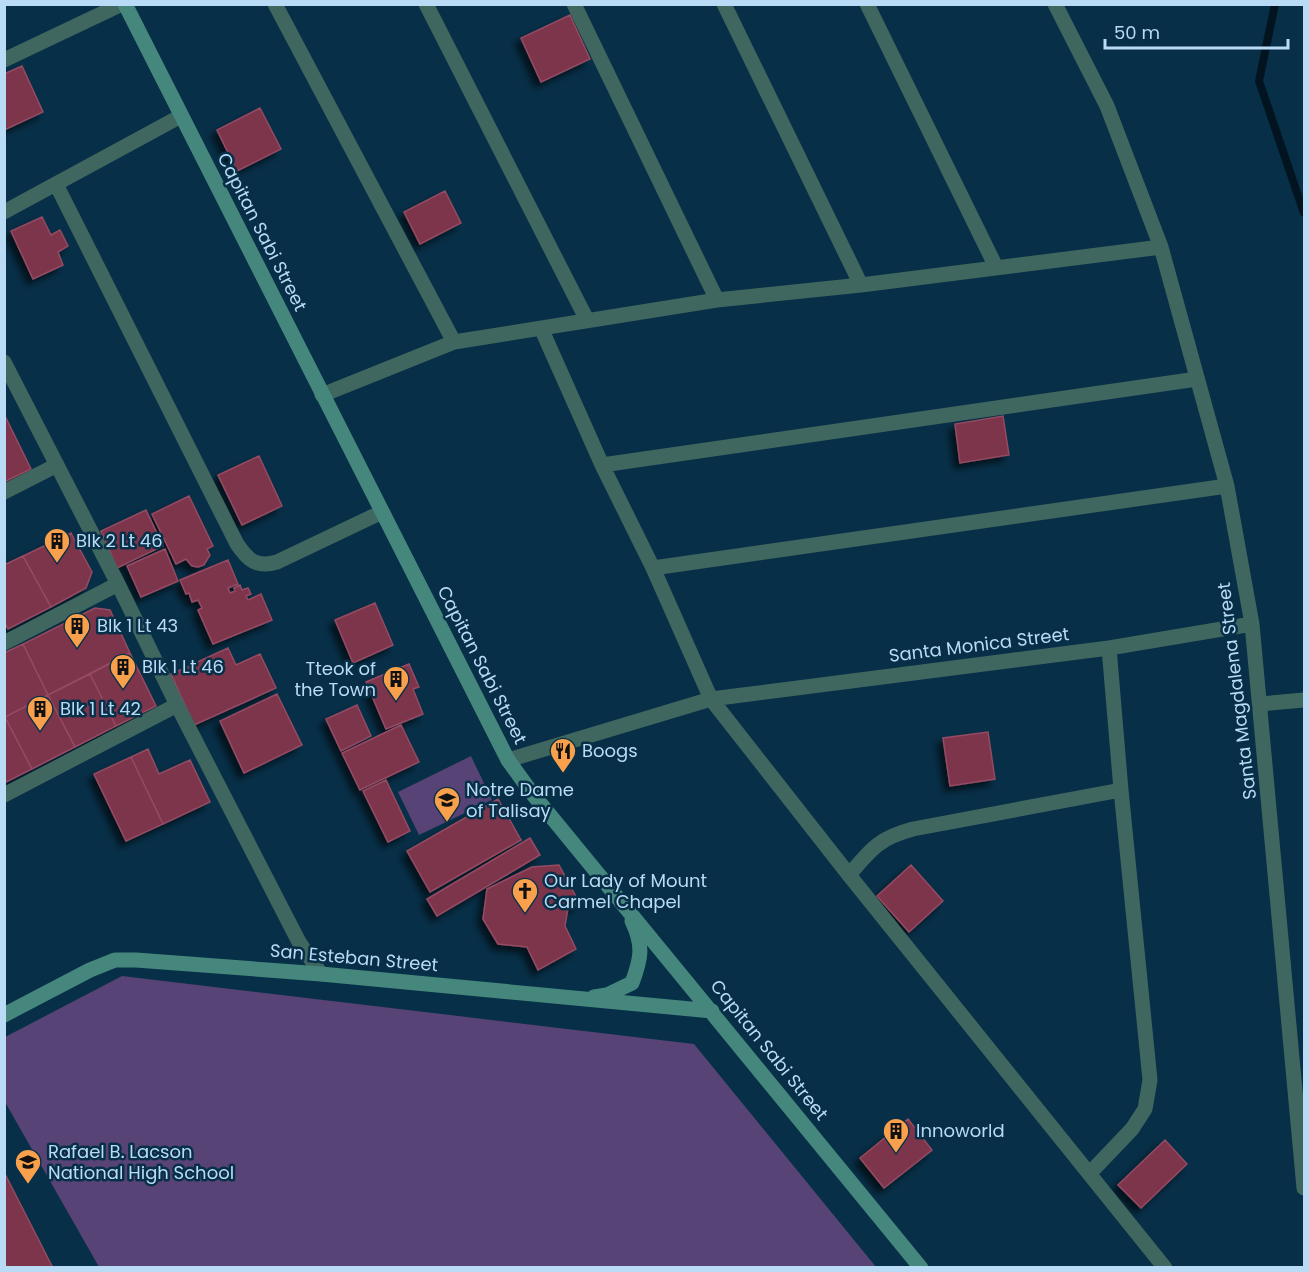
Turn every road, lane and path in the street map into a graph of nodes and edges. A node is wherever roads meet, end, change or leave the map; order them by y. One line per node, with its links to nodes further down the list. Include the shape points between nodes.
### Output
1 (124, 4): 8 (street); 9 (street, Capitan Sabi Street)
2 (275, 4): 18 (street)
3 (426, 4): 16 (street)
4 (574, 4): 15 (street)
5 (724, 4): 14 (street)
6 (867, 4): 13 (street)
7 (1055, 4): 12 (street, Santa Magdalena Street, via 1107,106)
8 (4, 60)
9 (181, 116): 10 (street); 21 (street, Capitan Sabi Street)
10 (56, 184): 11 (street); 26 (street, via 244,555 256,563 277,562)
11 (4, 212)
12 (1161, 247): 13 (street); 20 (street, Santa Magdalena Street)
13 (996, 267): 14 (street)
14 (861, 285): 15 (street)
15 (717, 300): 16 (street)
16 (587, 320): 17 (street)
17 (541, 328): 18 (street); 23 (street)
18 (454, 342): 21 (street)
19 (4, 362): 22 (street)
20 (1197, 379): 23 (street); 24 (street, Santa Magdalena Street)
21 (322, 395): 26 (street, Capitan Sabi Street)
22 (57, 465): 25 (street); 28 (street)
23 (602, 465): 27 (street)
24 (1227, 486): 27 (street); 29 (street, Santa Magdalena Street)
25 (4, 492)
26 (382, 512): 36 (street, Capitan Sabi Street)
27 (653, 568): 32 (street)
28 (118, 584): 30 (street); 35 (street)
29 (1252, 624): 31 (street, Santa Monica Street); 34 (street, Santa Magdalena Street)
30 (4, 643)
31 (1109, 648): 32 (street, Santa Monica Street); 37 (street)
32 (711, 699): 36 (street, Santa Monica Street); 39 (street)
33 (1305, 700): 34 (street)
34 (1260, 704): 46 (street, Santa Magdalena Street)
35 (177, 705): 38 (street); 41 (street, via 299,942)
36 (508, 760): 40 (street, Capitan Sabi Street)
37 (1121, 790): 39 (street, via 893,835 873,846); 45 (street, via 1150,1080 1144,1109 1132,1129)
38 (4, 795)
39 (849, 875): 45 (street)
40 (624, 905): 42 (street, via 638,933 640,960 632,983 607,995); 43 (street, Capitan Sabi Street)
41 (321, 974): 42 (street, San Esteban Street); 44 (street, San Esteban Street, via 115,960)
42 (579, 999): 43 (street, San Esteban Street)
43 (712, 1011): 47 (street, Capitan Sabi Street)
44 (4, 1015)
45 (1090, 1173): 48 (street)
46 (1305, 1188)
47 (921, 1268)
48 (1165, 1268)

